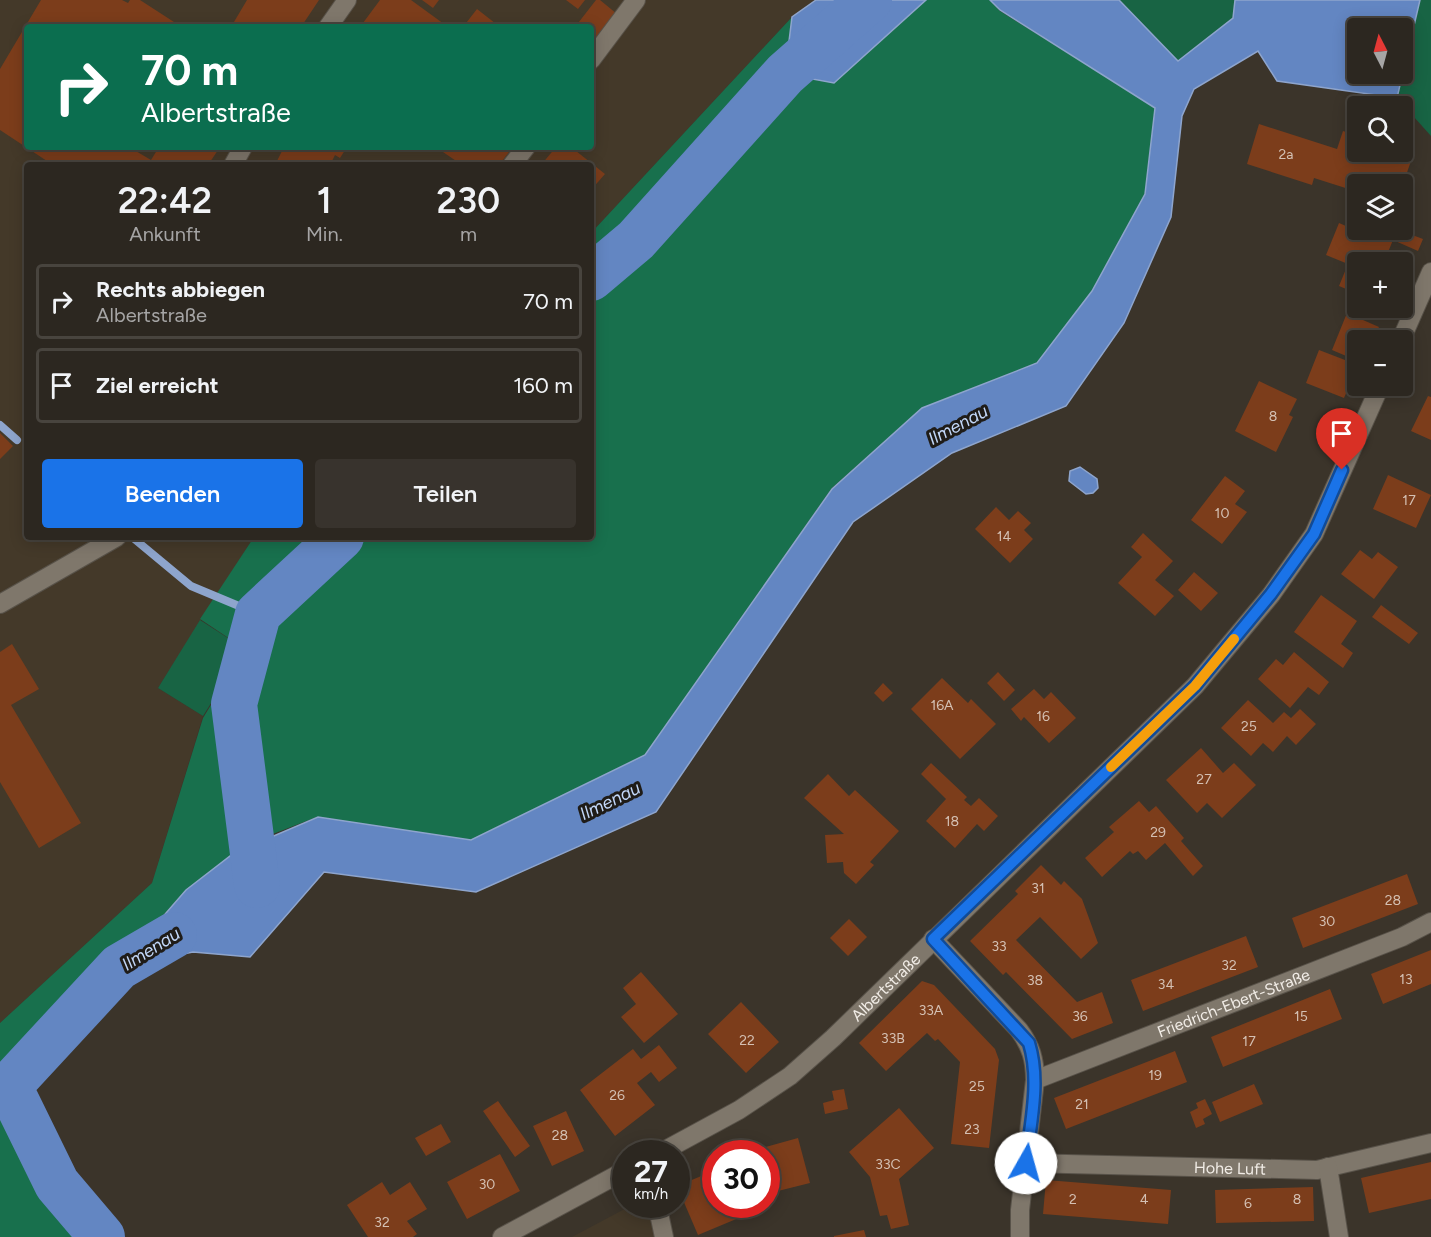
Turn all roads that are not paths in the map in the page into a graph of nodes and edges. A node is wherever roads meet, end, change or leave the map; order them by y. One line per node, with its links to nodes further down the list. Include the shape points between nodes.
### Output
1 (347, 0): 3 (street)
2 (636, 0): 4 (street)
3 (330, 24)
4 (594, 56)
5 (1431, 272): 6 (street)
6 (1405, 330)
7 (1376, 396): 11 (street, Albertstraße, via 1314,534 1271,594 1195,686)
8 (111, 540): 9 (street)
9 (0, 604)
10 (1431, 922): 12 (street, Friedrich-Ebert-Straße, via 1402,937)
11 (933, 939): 12 (street, via 1029,1043 1035,1061); 13 (street, Albertstraße, via 790,1076)
12 (1035, 1080): 15 (street)
13 (684, 1140)
14 (1431, 1143): 16 (street, Hohe Luft)
15 (1026, 1163): 16 (street, Hohe Luft, via 1305,1170); 21 (street)
16 (1328, 1167): 22 (street)
17 (612, 1178): 19 (street)
18 (660, 1218): 20 (street)
19 (502, 1237)
20 (664, 1237)
21 (1020, 1237)
22 (1339, 1237)

